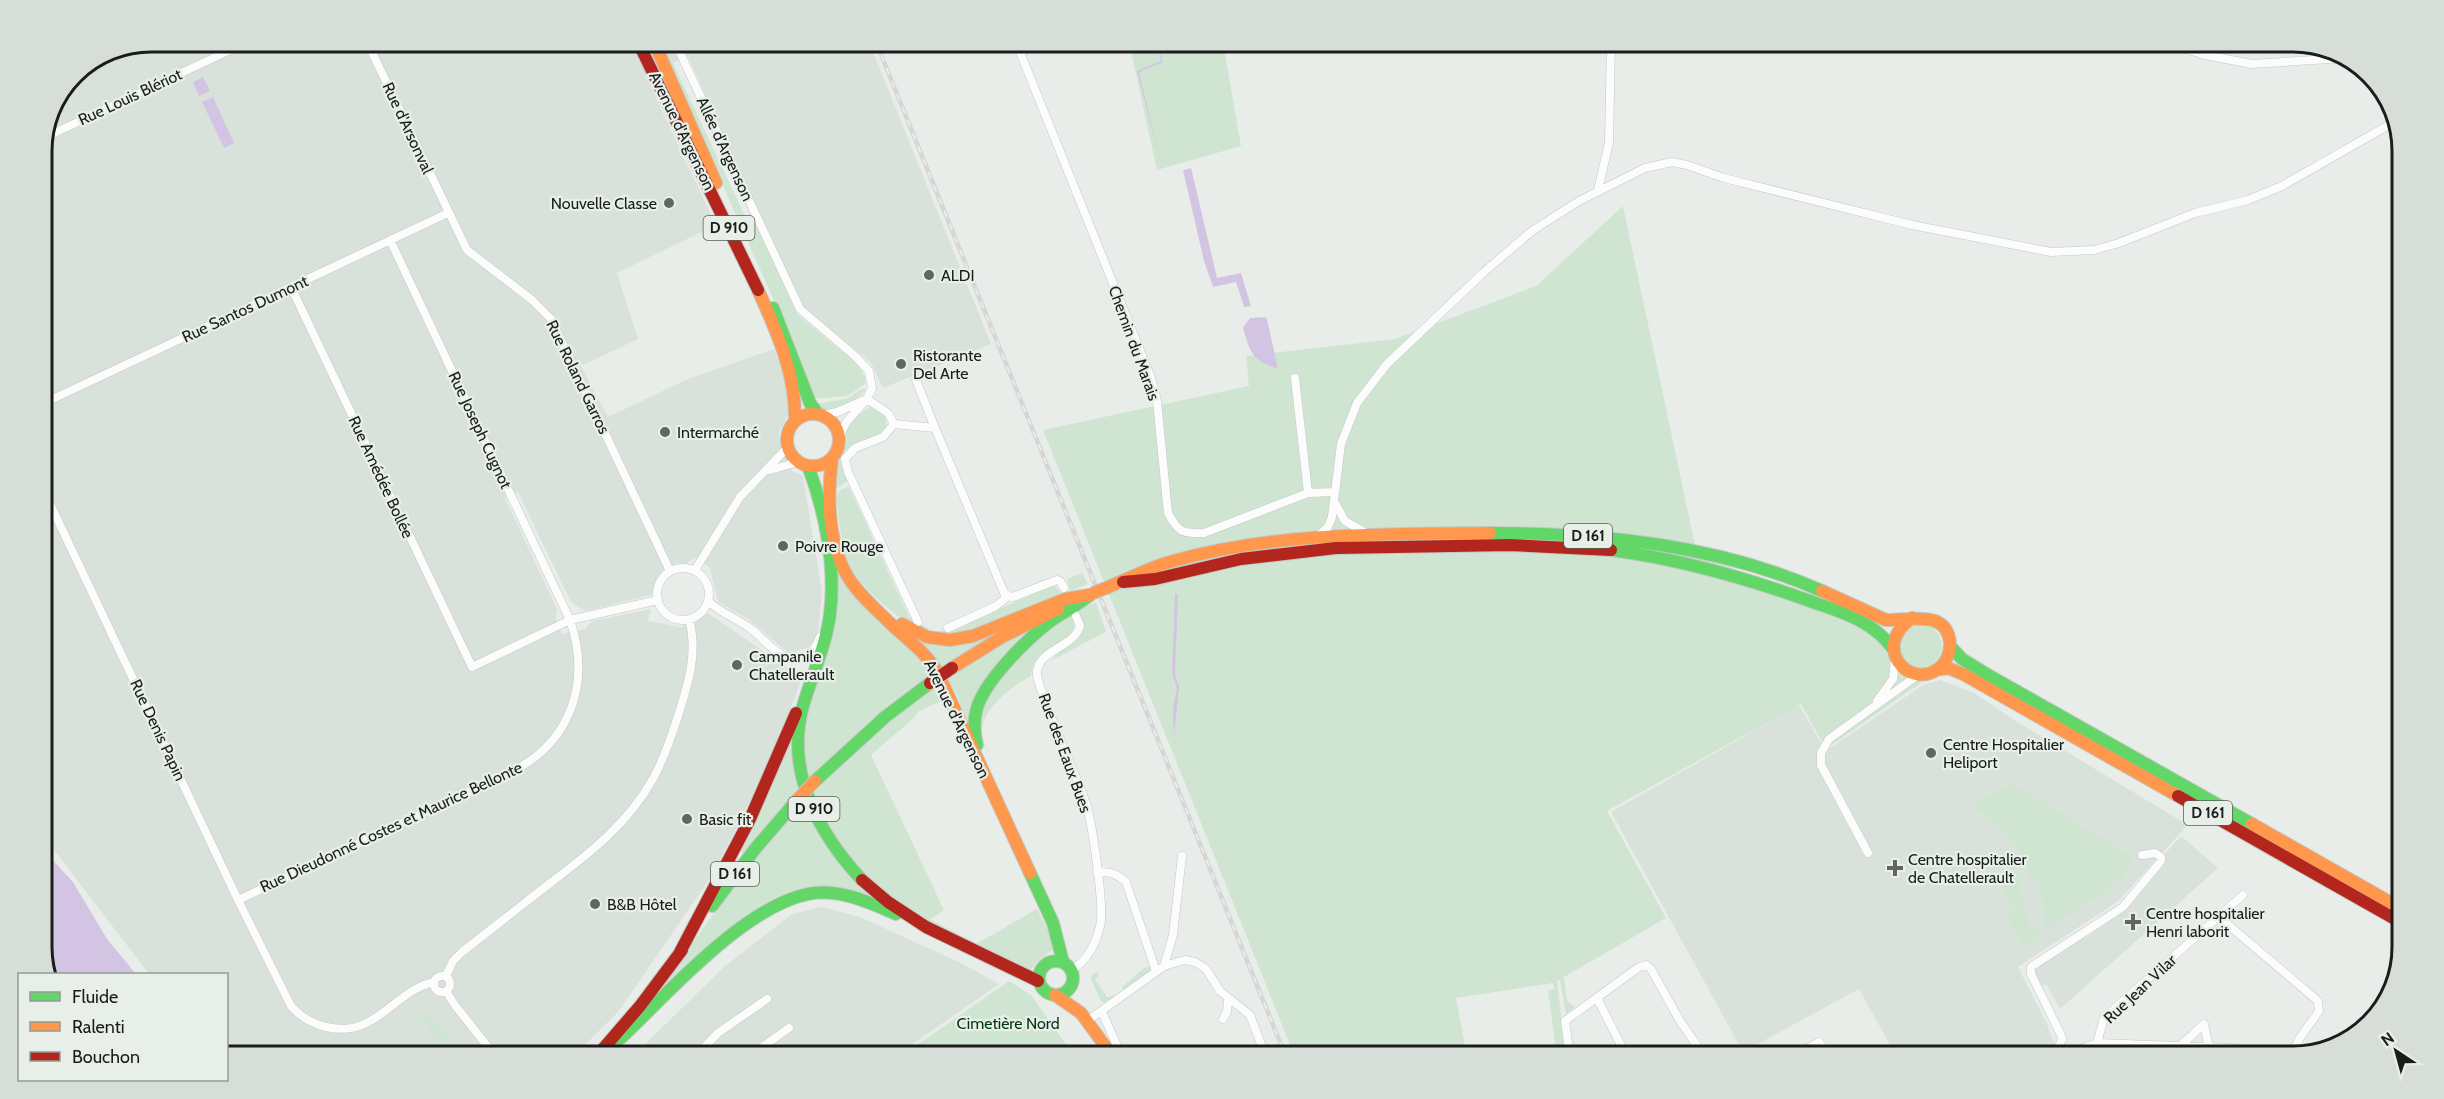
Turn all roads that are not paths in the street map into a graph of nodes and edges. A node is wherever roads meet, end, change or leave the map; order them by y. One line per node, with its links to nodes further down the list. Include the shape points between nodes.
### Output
1 (226, 52): 11 (street, Rue Louis Blériot)
2 (372, 52): 13 (street, Rue d'Arsonval)
3 (643, 52): 21 (main road, Avenue d'Argenson / D 910, via 765,307 790,376 796,401)
4 (658, 52): 20 (main road, Avenue d'Argenson / D 910, via 777,316 810,403)
5 (680, 52): 19 (street, Allée d’Argenson, via 800,309 864,364 872,388)
6 (1020, 52): 30 (street, Chemin du Marais, via 1151,378 1157,401 1168,513 1175,526 1185,534 1204,533)
7 (1611, 52): 12 (street, via 1609,144)
8 (2195, 52): 9 (street, via 2252,64)
9 (2328, 60)
10 (2388, 126): 12 (street, via 2282,186 2094,250 2051,252 1912,225 1672,162 1645,168)
11 (55, 133)
12 (1598, 190): 29 (street, via 1532,231 1387,364 1358,403 1341,444)
13 (448, 213): 14 (street, Rue Santos Dumont); 37 (street, Rue Roland Garros, via 471,254 532,300 551,320)
14 (390, 240): 15 (street, Rue Santos Dumont); 48 (street, Rue Joseph Cugnot)
15 (291, 287): 18 (street, Rue Santos Dumont); 48 (street, Rue Amédée Bollée, via 472,667)
16 (1295, 378): 30 (street)
17 (916, 380): 23 (street)
18 (53, 399)
19 (867, 399): 20 (street); 22 (street, via 888,413); 24 (street)
20 (820, 415): 21 (main road, via 809,414); 24 (main road, via 831,420)
21 (795, 421): 25 (main road, via 788,433)
22 (894, 424): 23 (street); 49 (street, via 883,437 855,448 845,459)
23 (935, 428): 41 (street)
24 (840, 435): 26 (main road, via 839,448)
25 (788, 447): 27 (main road); 28 (street)
26 (832, 459): 27 (main road, via 825,464); 44 (main road, Avenue d'Argenson, via 830,495 841,562 853,583)
27 (803, 464): 28 (street); 35 (main road, D 910, via 816,486)
28 (766, 472): 36 (street, via 733,507)
29 (1335, 492): 30 (street, Chemin du Marais); 31 (street)
30 (1308, 494)
31 (1335, 503): 33 (street, via 1345,521); 34 (street, via 1330,524)
32 (53, 510): 63 (street, Rue Denis Papin)
33 (1370, 535): 34 (main road, D 161); 46 (main road, D 161, via 1525,532 1642,542 1772,573 1888,622)
34 (1315, 538): 38 (main road, D 161, via 1200,554 1144,570)
35 (830, 568): 43 (street, via 819,642 801,657 780,655 751,629); 52 (main road, D 910, via 831,613)
36 (695, 570): 37 (street); 43 (street, via 708,587)
37 (670, 571): 42 (street, via 659,583)
38 (1122, 582): 40 (main road, D 161, bridge); 53 (main road, D 161, via 1139,582 1208,564 1276,554 1414,546 1582,547 1662,559 1758,583 1857,620 1886,639)
39 (1064, 588): 41 (street, via 1057,580)
40 (1091, 594): 44 (main road, via 1072,595 953,642 924,637); 57 (main road, via 1040,630 980,700 974,732); 68 (main road, D 161, bridge, via 1030,622 952,668 885,717 798,799 725,887)
41 (1007, 597): 50 (street)
42 (658, 600): 47 (street, via 666,614); 48 (street)
43 (708, 601): 47 (street)
44 (878, 609): 57 (main road, Avenue d'Argenson, via 933,664)
45 (1076, 616): 61 (street, Rue des Eaux Bues, via 1080,626 1076,635 1042,660 1037,672 1086,805)
46 (1912, 618): 51 (main road, via 1937,621 1946,630); 53 (main road, via 1893,637)
47 (689, 619): 72 (street, via 693,657 687,689 662,760 642,797 599,845 462,952)
48 (570, 620): 63 (street, Rue Dieudonné Costes et Maurice Bellonte, via 578,650 577,689 560,730 534,759)
49 (918, 622)
50 (948, 628)
51 (1950, 646): 54 (main road, via 1946,659); 64 (main road, D 161, via 1962,659 1988,675)
52 (823, 648): 67 (main road, D 910, via 799,729 800,764 811,803 827,838 846,863 880,896); 68 (main road, via 770,775)
53 (1894, 654): 55 (main road, via 1907,671); 56 (street, via 1894,673 1888,686)
54 (1934, 671): 55 (main road); 66 (main road, D 161, via 1948,668 1964,674)
55 (1920, 674): 56 (street)
56 (1855, 719): 58 (street, via 1827,741 1820,761)
57 (988, 780): 69 (main road, Avenue d'Argenson, via 1053,923)
58 (1868, 853)
59 (2142, 855): 97 (street, via 2155,853 2161,861 2123,907 2033,965 2031,974 2061,1035)
60 (1182, 856): 70 (street, via 1173,935)
61 (1096, 872): 69 (street, Rue des Eaux Bues, via 1100,927 1085,960); 71 (street, via 1111,872 1126,882)
62 (2243, 895): 65 (street, Rue Jean Vilar)
63 (238, 900): 74 (street, Rue Denis Papin, via 285,997 299,1014 319,1025 358,1027 369,1023 416,988)
64 (2392, 903)
65 (2219, 917): 86 (street, Rue Jean Vilar, via 2104,1018); 102 (street, via 2318,1001 2319,1011)
66 (2392, 917)
67 (927, 927): 73 (main road, D 910); 85 (main road, via 843,895 794,898 746,925 621,1038)
68 (679, 954): 85 (main road, D 161)
69 (1067, 966): 73 (main road, via 1054,960 1045,964); 75 (main road)
70 (1164, 966): 71 (street); 78 (street, via 1185,960 1195,962 1206,969)
71 (1156, 972): 81 (street)
72 (446, 976): 74 (street, via 438,976); 76 (street, via 450,985)
73 (1038, 981): 77 (main road, via 1044,991)
74 (434, 982): 76 (street, via 437,990)
75 (1072, 984): 77 (main road, via 1067,991); 82 (main road)
76 (446, 991): 87 (street)
77 (1055, 995): 82 (main road)
78 (1228, 998): 83 (street); 93 (street, via 1250,1015)
79 (1597, 998): 94 (street, via 1565,1021); 95 (street); 96 (street, via 1646,965)
80 (767, 999): 89 (street)
81 (1102, 1012): 82 (street); 92 (street)
82 (1085, 1019): 91 (main road)
83 (1223, 1019)
84 (789, 1028): 90 (street)
85 (610, 1042): 88 (main road, D 161)
86 (2097, 1043): 98 (street, Rue Jean Vilar); 99 (street, Rue Jean Vilar)
87 (487, 1046)
88 (606, 1046)
89 (706, 1046)
90 (764, 1046)
91 (1105, 1046)
92 (1117, 1046)
93 (1262, 1046)
94 (1568, 1046)
95 (1621, 1046)
96 (1697, 1046)
97 (2059, 1046)
98 (2089, 1046)
99 (2158, 1046)
100 (2180, 1046): 101 (street, via 2204,1024)
101 (2209, 1046)
102 (2296, 1046)

